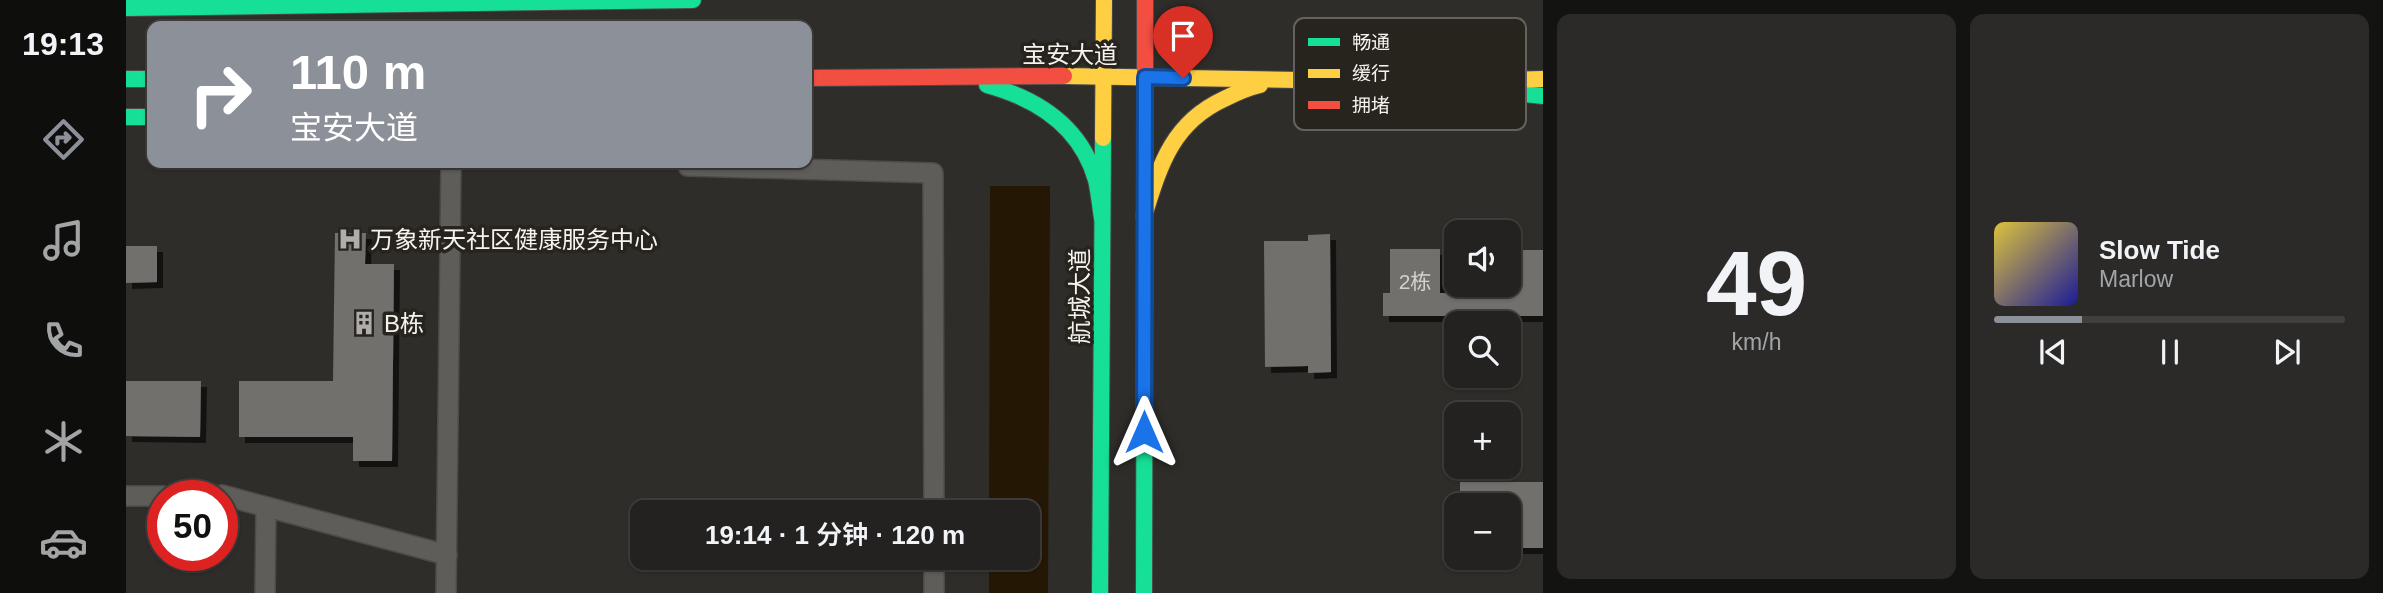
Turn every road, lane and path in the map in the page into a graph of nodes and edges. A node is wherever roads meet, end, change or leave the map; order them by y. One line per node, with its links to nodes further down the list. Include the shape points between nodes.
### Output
1 (693, 0): 4 (main road)
2 (1104, 0): 6 (main road, 航城大道)
3 (1145, 0): 7 (main road)
4 (126, 8)
5 (948, 75): 6 (main road, 宝安大道); 10 (main road, 宝安大道); 17 (main road, via 1024,97 1063,122 1087,155)
6 (1102, 76): 7 (main road, 宝安大道); 17 (main road, 航城大道)
7 (1145, 77): 11 (main road, 宝安大道); 16 (main road)
8 (126, 79): 9 (main road)
9 (147, 79)
10 (812, 79)
11 (1293, 79): 16 (main road, via 1254,86 1188,120 1166,150)
12 (126, 117): 13 (main road)
13 (147, 117)
14 (451, 168): 23 (street)
15 (758, 168): 21 (street, via 933,173)
16 (1144, 216): 29 (main road)
17 (1102, 218): 28 (main road, 航城大道)
18 (126, 496): 19 (street)
19 (147, 496)
20 (238, 499): 22 (street)
21 (934, 500)
22 (266, 507): 23 (street); 25 (street)
23 (447, 555): 26 (street)
24 (934, 570): 27 (street)
25 (265, 593)
26 (446, 593)
27 (934, 593)
28 (1100, 593)
29 (1143, 593)

